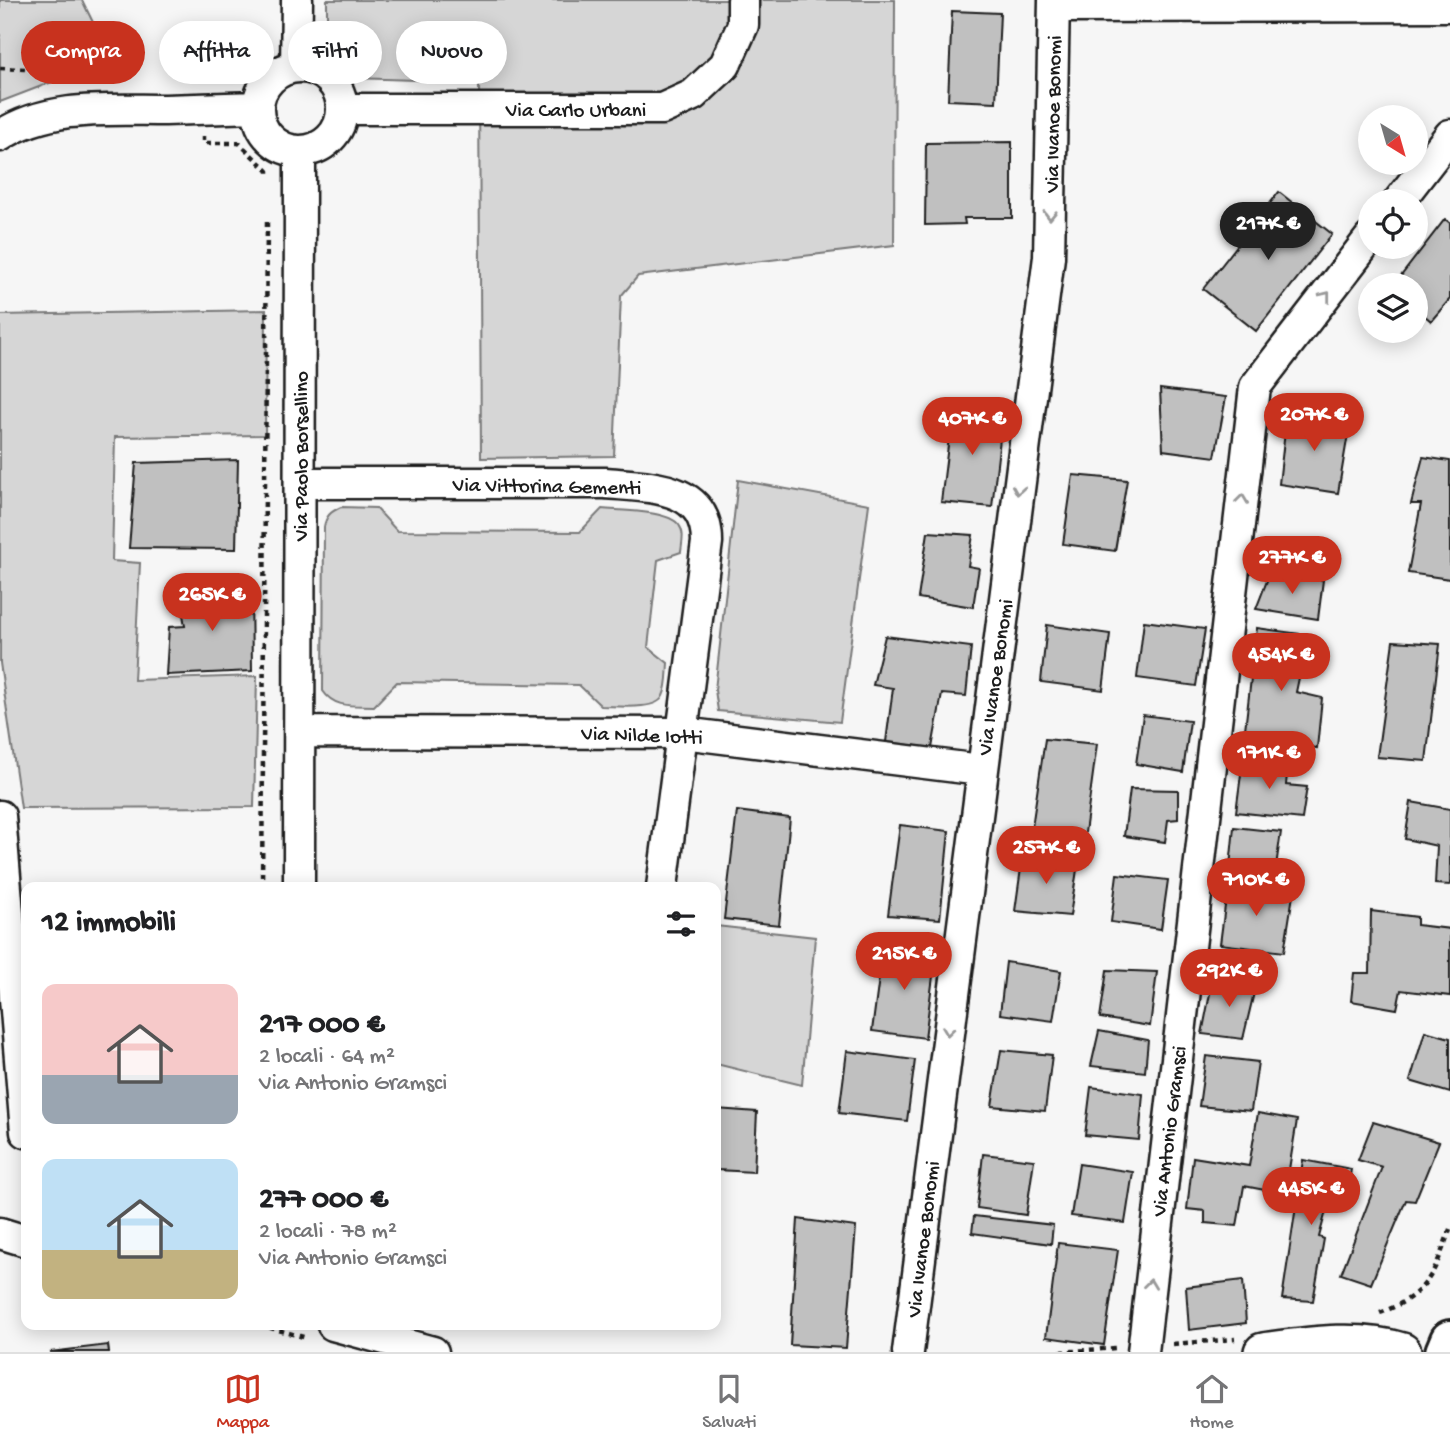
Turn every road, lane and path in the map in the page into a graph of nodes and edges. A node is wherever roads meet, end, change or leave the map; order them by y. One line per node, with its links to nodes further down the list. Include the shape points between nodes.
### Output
1 (297, 0): 5 (street)
2 (743, 0): 10 (street, Via Carlo Urbani, via 743,25 725,65 693,95 662,109)
3 (1054, 4): 4 (street); 21 (street, Via Ivanoe Bonomi, one-way to 21, via 1049,257)
4 (1450, 6)
5 (297, 21)
6 (288, 70): 8 (street, via 267,82)
7 (334, 84): 10 (street)
8 (257, 107): 9 (street); 13 (street, via 265,134 275,144)
9 (201, 109): 12 (street, via 60,113); 14 (path, via 203,143 239,143 268,171)
10 (343, 109): 13 (street, via 341,122 326,143)
11 (1450, 135): 15 (street)
12 (0, 136)
13 (300, 151): 18 (street, Via Paolo Borsellino)
14 (268, 185)
15 (1408, 189)
16 (267, 213): 23 (path)
17 (1358, 254): 31 (street, Via Antonio Gramsci, one-way to 17, via 1255,387)
18 (300, 483): 19 (street, Via Paolo Borsellino); 20 (street, Via Vittorina Gementi, via 605,483 654,488 690,500 704,519 707,542)
19 (300, 732): 20 (street, Via Nilde Iotti); 24 (street, Via Paolo Borsellino)
20 (683, 733): 21 (street, Via Nilde Iotti); 25 (street, Via Vittorina Gementi)
21 (981, 770): 33 (street, Via Ivanoe Bonomi, one-way to 33)
22 (0, 816): 26 (street)
23 (262, 882)
24 (299, 882)
25 (663, 882)
26 (21, 1010)
27 (0, 1233): 28 (street)
28 (21, 1239)
29 (351, 1330): 32 (street)
30 (1450, 1340): 37 (main road)
31 (1143, 1349): 34 (path)
32 (427, 1351)
33 (908, 1352)
34 (1060, 1352)
35 (1263, 1352): 36 (street, via 1328,1346 1382,1346)
36 (1402, 1352)
37 (1445, 1352)

